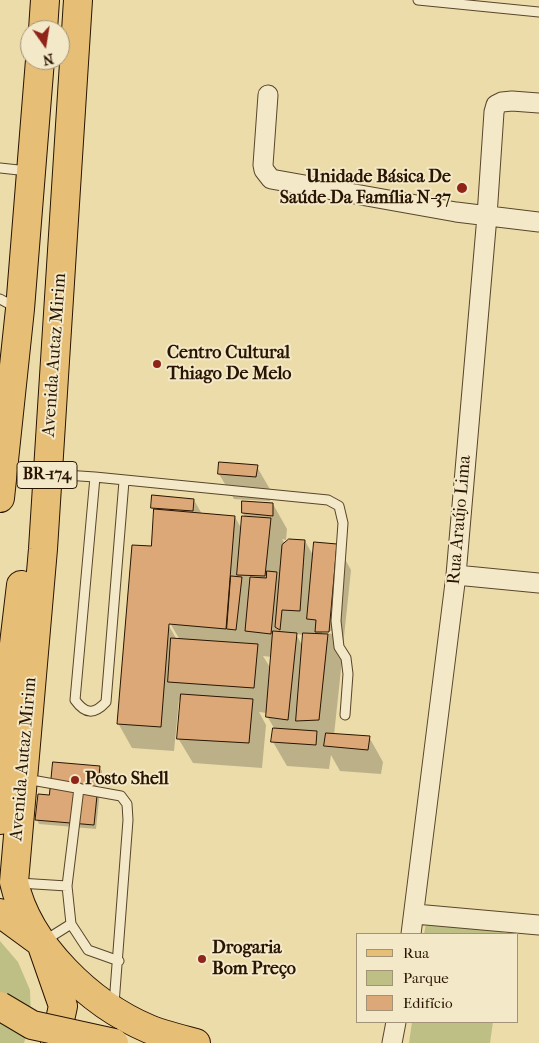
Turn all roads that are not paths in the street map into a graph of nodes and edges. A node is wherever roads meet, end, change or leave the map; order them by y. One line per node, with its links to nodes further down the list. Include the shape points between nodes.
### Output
1 (45, 0): 5 (main road)
2 (78, 0): 14 (main road, Avenida Autaz Mirim / BR-174)
3 (418, 0): 4 (lane)
4 (539, 12)
5 (44, 20)
6 (39, 70): 10 (main road, BR-174)
7 (268, 95): 11 (street, via 263,165 271,179)
8 (539, 103): 11 (street, Rua Araújo Lima, via 512,101 496,105)
9 (0, 168): 10 (lane)
10 (31, 171): 13 (main road, BR-174)
11 (487, 216): 12 (street); 19 (street, Rua Araújo Lima)
12 (539, 222)
13 (10, 304): 18 (main road, BR-174)
14 (49, 445): 15 (main road, Avenida Autaz Mirim / BR-174); 24 (main road, via 34,486 7,703)
15 (47, 474): 16 (lane); 22 (main road, Avenida Autaz Mirim / BR-174)
16 (95, 477): 17 (lane); 17 (lane, via 75,700 82,709 90,711 100,709 106,702)
17 (124, 480): 21 (lane, via 328,500 339,506 342,523 336,621 339,647 346,658 348,674)
18 (0, 498)
19 (456, 575): 20 (street); 28 (street, Rua Araújo Lima)
20 (539, 582)
21 (345, 715)
22 (22, 778): 23 (lane); 25 (main road, Avenida Autaz Mirim / BR-174)
23 (79, 788): 26 (lane); 33 (lane, via 121,796 127,804)
24 (0, 820)
25 (14, 882): 26 (lane); 32 (main road, Avenida Autaz Mirim / BR-174, via 17,897)
26 (68, 886): 29 (lane)
27 (0, 913): 32 (main road)
28 (415, 914): 30 (street); 31 (street, Rua Araújo Lima)
29 (71, 924): 32 (lane); 33 (lane, via 88,950)
30 (539, 926)
31 (411, 933)
32 (41, 943): 35 (main road, via 76,981); 37 (main road, via 63,1006)
33 (118, 961): 35 (lane)
34 (0, 1006): 38 (main road, bridge, via 32,1025)
35 (114, 1010): 39 (main road, via 149,1029)
36 (396, 1023): 40 (street)
37 (55, 1043)
38 (114, 1043)
39 (196, 1043)
40 (392, 1043)

